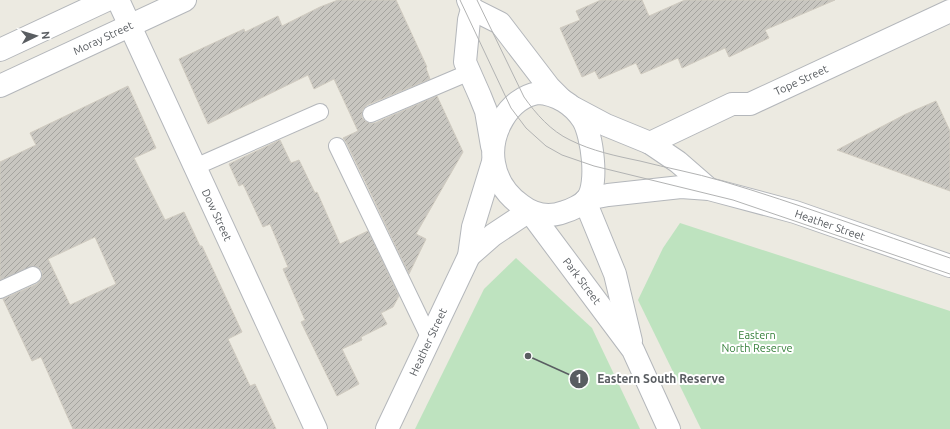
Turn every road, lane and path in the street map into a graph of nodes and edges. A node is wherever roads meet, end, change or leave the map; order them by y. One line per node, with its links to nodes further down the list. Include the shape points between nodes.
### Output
1 (107, 0): 7 (street)
2 (118, 0): 6 (street, Dow Street)
3 (185, 0): 6 (street, Moray Street)
4 (470, 4): 8 (street, via 465,62); 10 (street, via 500,23 549,87)
5 (950, 11): 13 (street, Tope Street, via 750,104 732,104)
6 (130, 26): 9 (street, Moray Street); 16 (street, Dow Street)
7 (0, 50)
8 (470, 72): 12 (lane); 15 (street, via 486,111)
9 (0, 86)
10 (566, 104): 13 (street, Heather Street, via 606,125); 15 (street, via 550,94 538,93 529,94 519,101 508,111 500,124); 18 (street, via 584,122 592,149 593,179)
11 (320, 112): 16 (lane)
12 (371, 114)
13 (650, 143): 17 (street, Heather Street)
14 (337, 146): 24 (lane)
15 (493, 159): 19 (street, via 505,190); 20 (street, Heather Street, via 473,227)
16 (195, 167): 26 (street, Dow Street)
17 (709, 188): 18 (street, Heather Street, via 681,187 629,192); 21 (street, Heather Street, via 795,212)
18 (586, 200): 19 (street, via 568,211 556,214 545,215); 25 (street, Park Street, via 615,274)
19 (529, 211): 20 (street, Heather Street, via 493,235); 25 (street, Park Street)
20 (469, 256): 24 (street, Heather Street)
21 (950, 266)
22 (33, 275): 23 (lane)
23 (0, 290)
24 (430, 339): 27 (street, Heather Street)
25 (633, 350): 28 (street, Park Street)
26 (316, 429)
27 (387, 429)
28 (669, 429)

